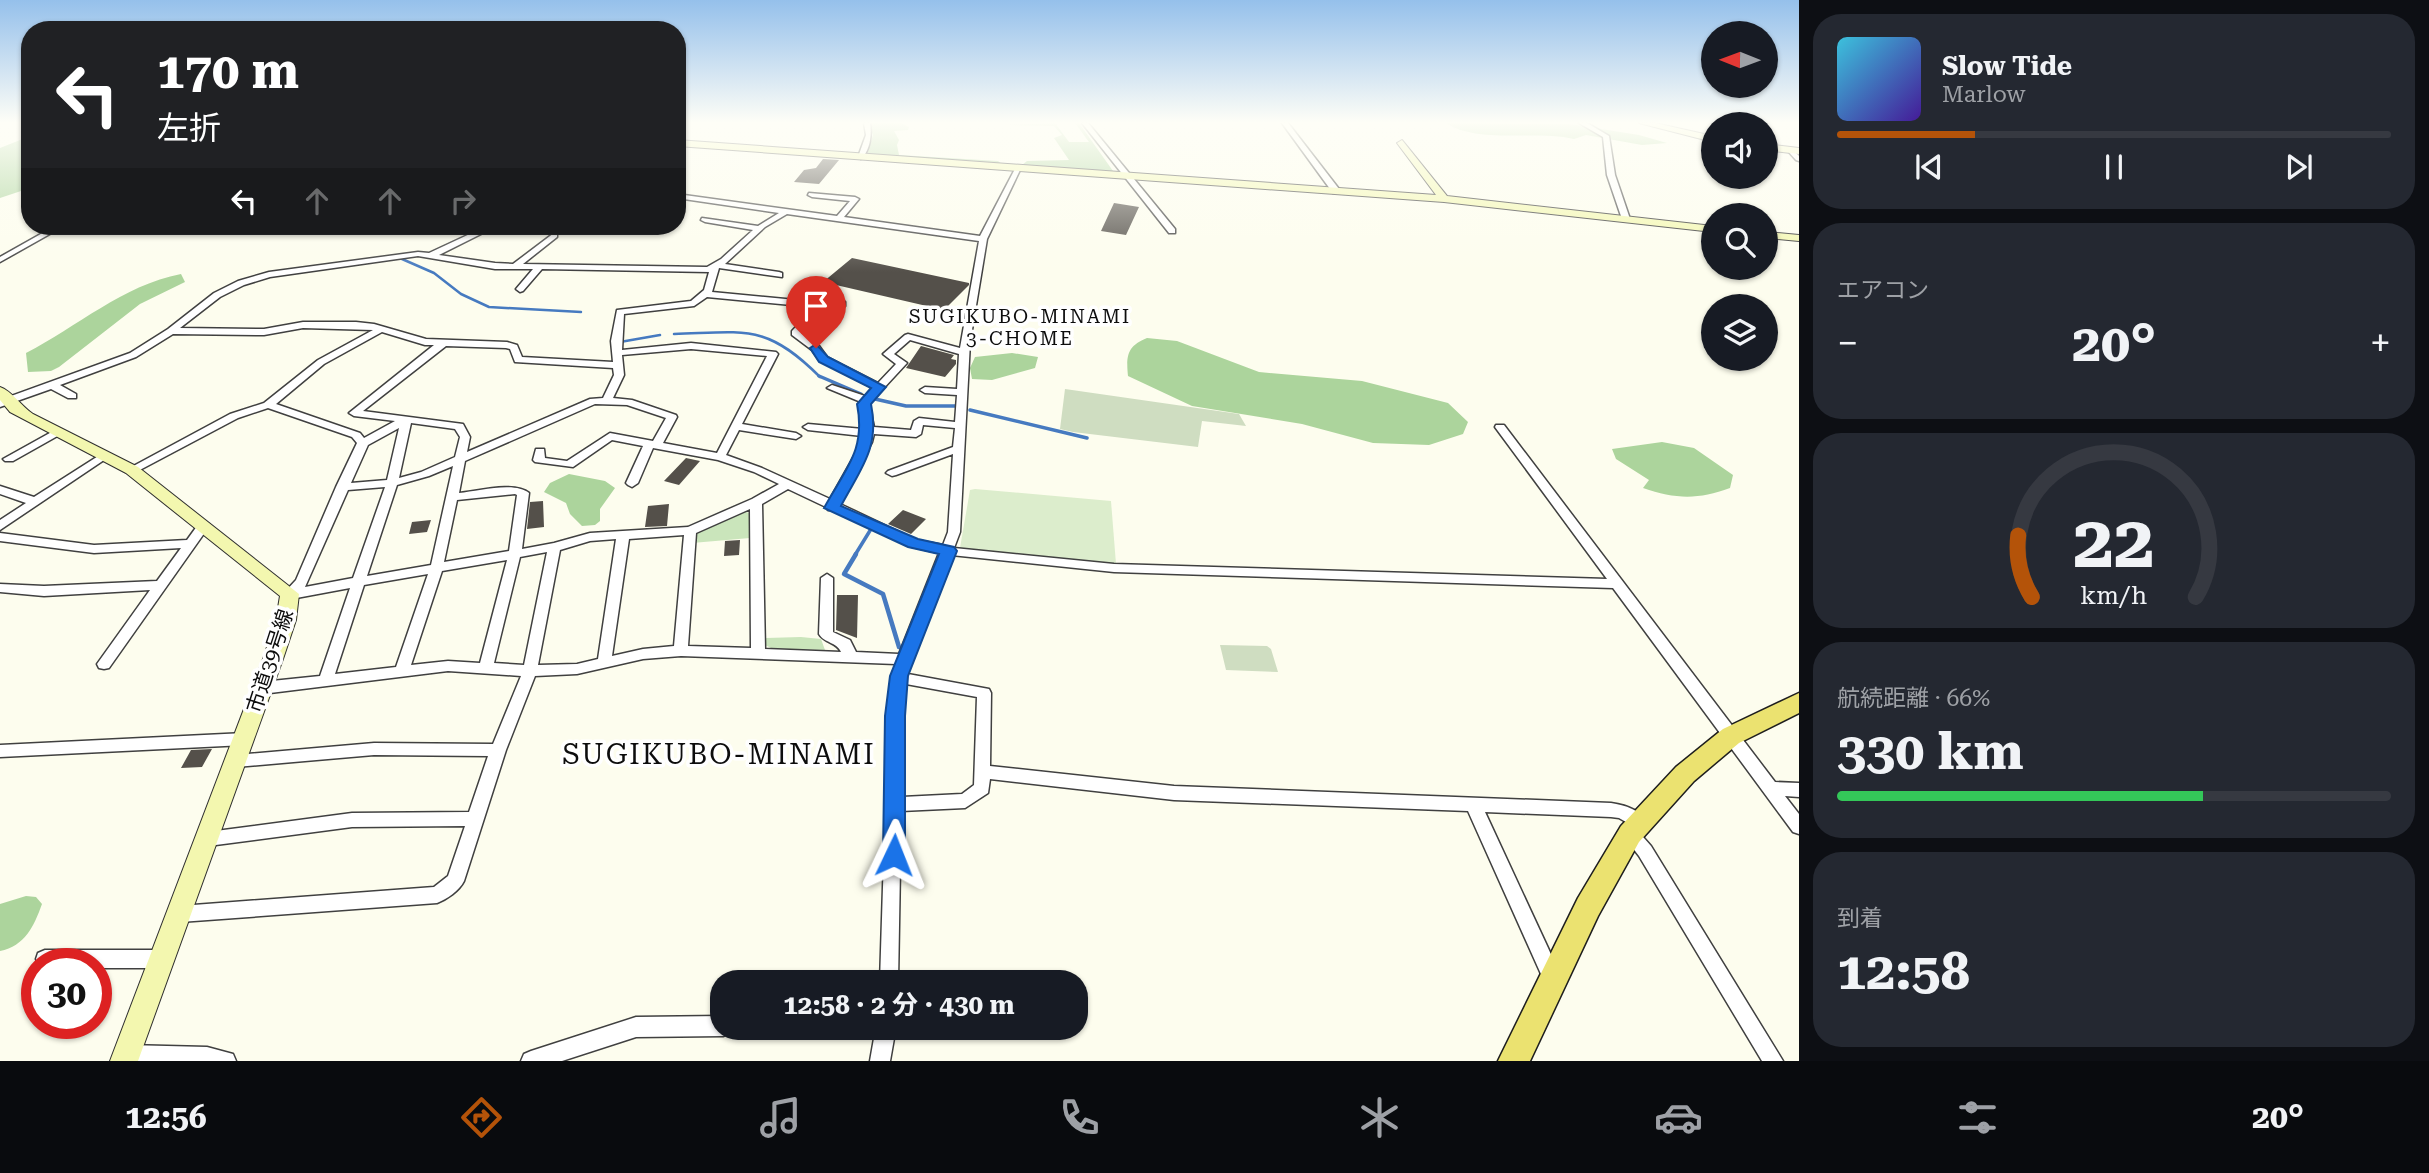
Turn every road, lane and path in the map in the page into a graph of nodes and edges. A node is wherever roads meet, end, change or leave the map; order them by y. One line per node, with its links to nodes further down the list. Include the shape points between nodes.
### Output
1 (1016, 173): 26 (street)
2 (1052, 173): 7 (main road)
3 (1123, 173): 7 (street)
4 (1322, 173): 8 (street)
5 (1424, 173): 11 (main road)
6 (1611, 173): 16 (street)
7 (1127, 178): 8 (main road); 20 (street)
8 (1336, 191): 11 (main road)
9 (812, 195): 15 (street, via 855,199)
10 (686, 197): 12 (street)
11 (1444, 199): 16 (main road)
12 (722, 203): 13 (street, via 714,210 742,214)
13 (750, 207): 14 (street)
14 (784, 213): 15 (street); 18 (street)
15 (839, 219): 26 (street)
16 (1626, 219): 19 (main road)
17 (705, 220): 18 (street)
18 (758, 228): 31 (street)
19 (1701, 228)
20 (1172, 231)
21 (44, 235): 28 (street)
22 (475, 235): 27 (street)
23 (554, 235): 29 (street)
24 (1778, 236): 25 (main road)
25 (1799, 238)
26 (983, 239): 40 (street)
27 (432, 255): 29 (street); 38 (street, via 269,275 241,283 217,295)
28 (0, 260)
29 (515, 266): 30 (street)
30 (540, 267): 31 (street); 33 (street)
31 (718, 267): 32 (street); 34 (street)
32 (779, 275)
33 (520, 289)
34 (705, 294): 35 (street); 41 (street, via 694,303 620,312)
35 (799, 302): 36 (street, via 817,295); 44 (street, via 817,312 795,333 823,359)
36 (842, 303)
37 (381, 330): 38 (street, via 346,325 264,332); 39 (street); 52 (street, via 321,362)
38 (171, 331): 43 (street, via 133,355)
39 (442, 344): 42 (street, via 507,345 514,348 517,360); 53 (street, via 354,413)
40 (964, 352): 44 (street, via 908,337 888,354 902,363); 47 (street)
41 (617, 353): 42 (street); 55 (street, via 669,346 773,355)
42 (617, 365): 50 (street, via 619,374)
43 (53, 386): 48 (street); 49 (street)
44 (879, 387): 51 (street)
45 (832, 388): 51 (street)
46 (925, 390): 47 (street)
47 (963, 392): 54 (street)
48 (72, 396)
49 (2, 399): 58 (main road, 市道39号線)
50 (608, 399): 62 (street, via 672,417); 67 (street, via 584,404)
51 (866, 400): 59 (street)
52 (268, 405): 61 (street, via 356,435); 69 (street, via 234,416)
53 (406, 420): 61 (street); 67 (street, via 459,426 465,437); 71 (street)
54 (961, 426): 59 (street, via 919,421 916,434); 63 (street)
55 (738, 427): 60 (street); 66 (street)
56 (808, 427): 59 (street)
57 (1500, 427): 93 (street)
58 (57, 432): 65 (main road, 市道39号線); 68 (street)
59 (868, 432): 79 (street)
60 (796, 436)
61 (363, 443): 74 (street)
62 (653, 444): 64 (street, via 611,436 569,465 539,460); 66 (street); 72 (street)
63 (960, 448): 70 (street); 87 (street, via 958,506)
64 (540, 451)
65 (103, 456): 69 (main road, 市道39号線); 77 (street)
66 (720, 457): 73 (street)
67 (462, 458): 71 (street); 76 (street)
68 (9, 459)
69 (132, 470): 80 (main road, 市道39号線)
70 (892, 473)
71 (392, 483): 74 (street); 91 (street)
72 (632, 483)
73 (786, 485): 78 (street); 79 (street)
74 (342, 487): 95 (street, via 302,582)
75 (0, 490): 77 (street)
76 (452, 497): 88 (street, via 523,493); 89 (street)
77 (34, 500): 81 (street)
78 (756, 502): 82 (street); 97 (street)
79 (832, 508): 87 (street, via 913,543)
80 (204, 525): 85 (street); 95 (main road, 市道39号線)
81 (0, 526)
82 (690, 531): 83 (street); 96 (street)
83 (623, 536): 86 (street, via 590,537); 100 (street)
84 (0, 537): 85 (street, via 94,549)
85 (188, 544): 92 (street)
86 (554, 547): 88 (street); 103 (street)
87 (949, 551): 93 (street, via 1114,568); 99 (street)
88 (513, 554): 89 (street); 102 (street)
89 (437, 566): 91 (street); 104 (street)
90 (827, 578): 98 (street, via 826,634 845,644)
91 (359, 582): 95 (street); 106 (street)
92 (160, 584): 94 (street, via 44,591); 101 (street)
93 (1618, 584): 109 (street)
94 (0, 588)
95 (290, 594): 107 (main road, 市道39号線, via 286,620)
96 (681, 652): 97 (street); 100 (street)
97 (758, 653): 98 (street)
98 (850, 655): 99 (street)
99 (904, 659): 105 (street)
100 (604, 663): 103 (street)
101 (104, 664)
102 (486, 668): 103 (street); 104 (street, via 448,666)
103 (530, 671): 111 (street)
104 (401, 673): 106 (street)
105 (899, 676): 113 (street, via 985,692); 116 (street)
106 (325, 681): 107 (street)
107 (262, 688): 110 (main road, 市道39号線)
108 (1799, 702): 109 (main road)
109 (1731, 736): 114 (street); 119 (main road)
110 (240, 750): 111 (street); 112 (street); 121 (main road, 市道39号線)
111 (498, 750): 118 (street)
112 (0, 751)
113 (983, 772): 116 (street, via 982,788 965,801); 117 (street, via 1174,793)
114 (1771, 789): 115 (street); 120 (street)
115 (1799, 790)
116 (895, 804): 125 (street)
117 (1474, 807): 119 (street); 126 (street)
118 (474, 819): 121 (street, via 352,820); 122 (street, via 455,881 437,895)
119 (1631, 823): 126 (main road); 134 (street)
120 (1799, 827)
121 (208, 839): 122 (main road, 市道39号線)
122 (180, 914): 124 (main road, 市道39号線)
123 (112, 958): 124 (street)
124 (163, 958): 129 (main road, 市道39号線)
125 (889, 970)
126 (1553, 980): 133 (main road)
127 (710, 1026): 131 (street, via 636,1027)
128 (884, 1040): 132 (street)
129 (125, 1058): 130 (street)
130 (226, 1061)
131 (531, 1061)
132 (880, 1061)
133 (1514, 1061)
134 (1773, 1061)

